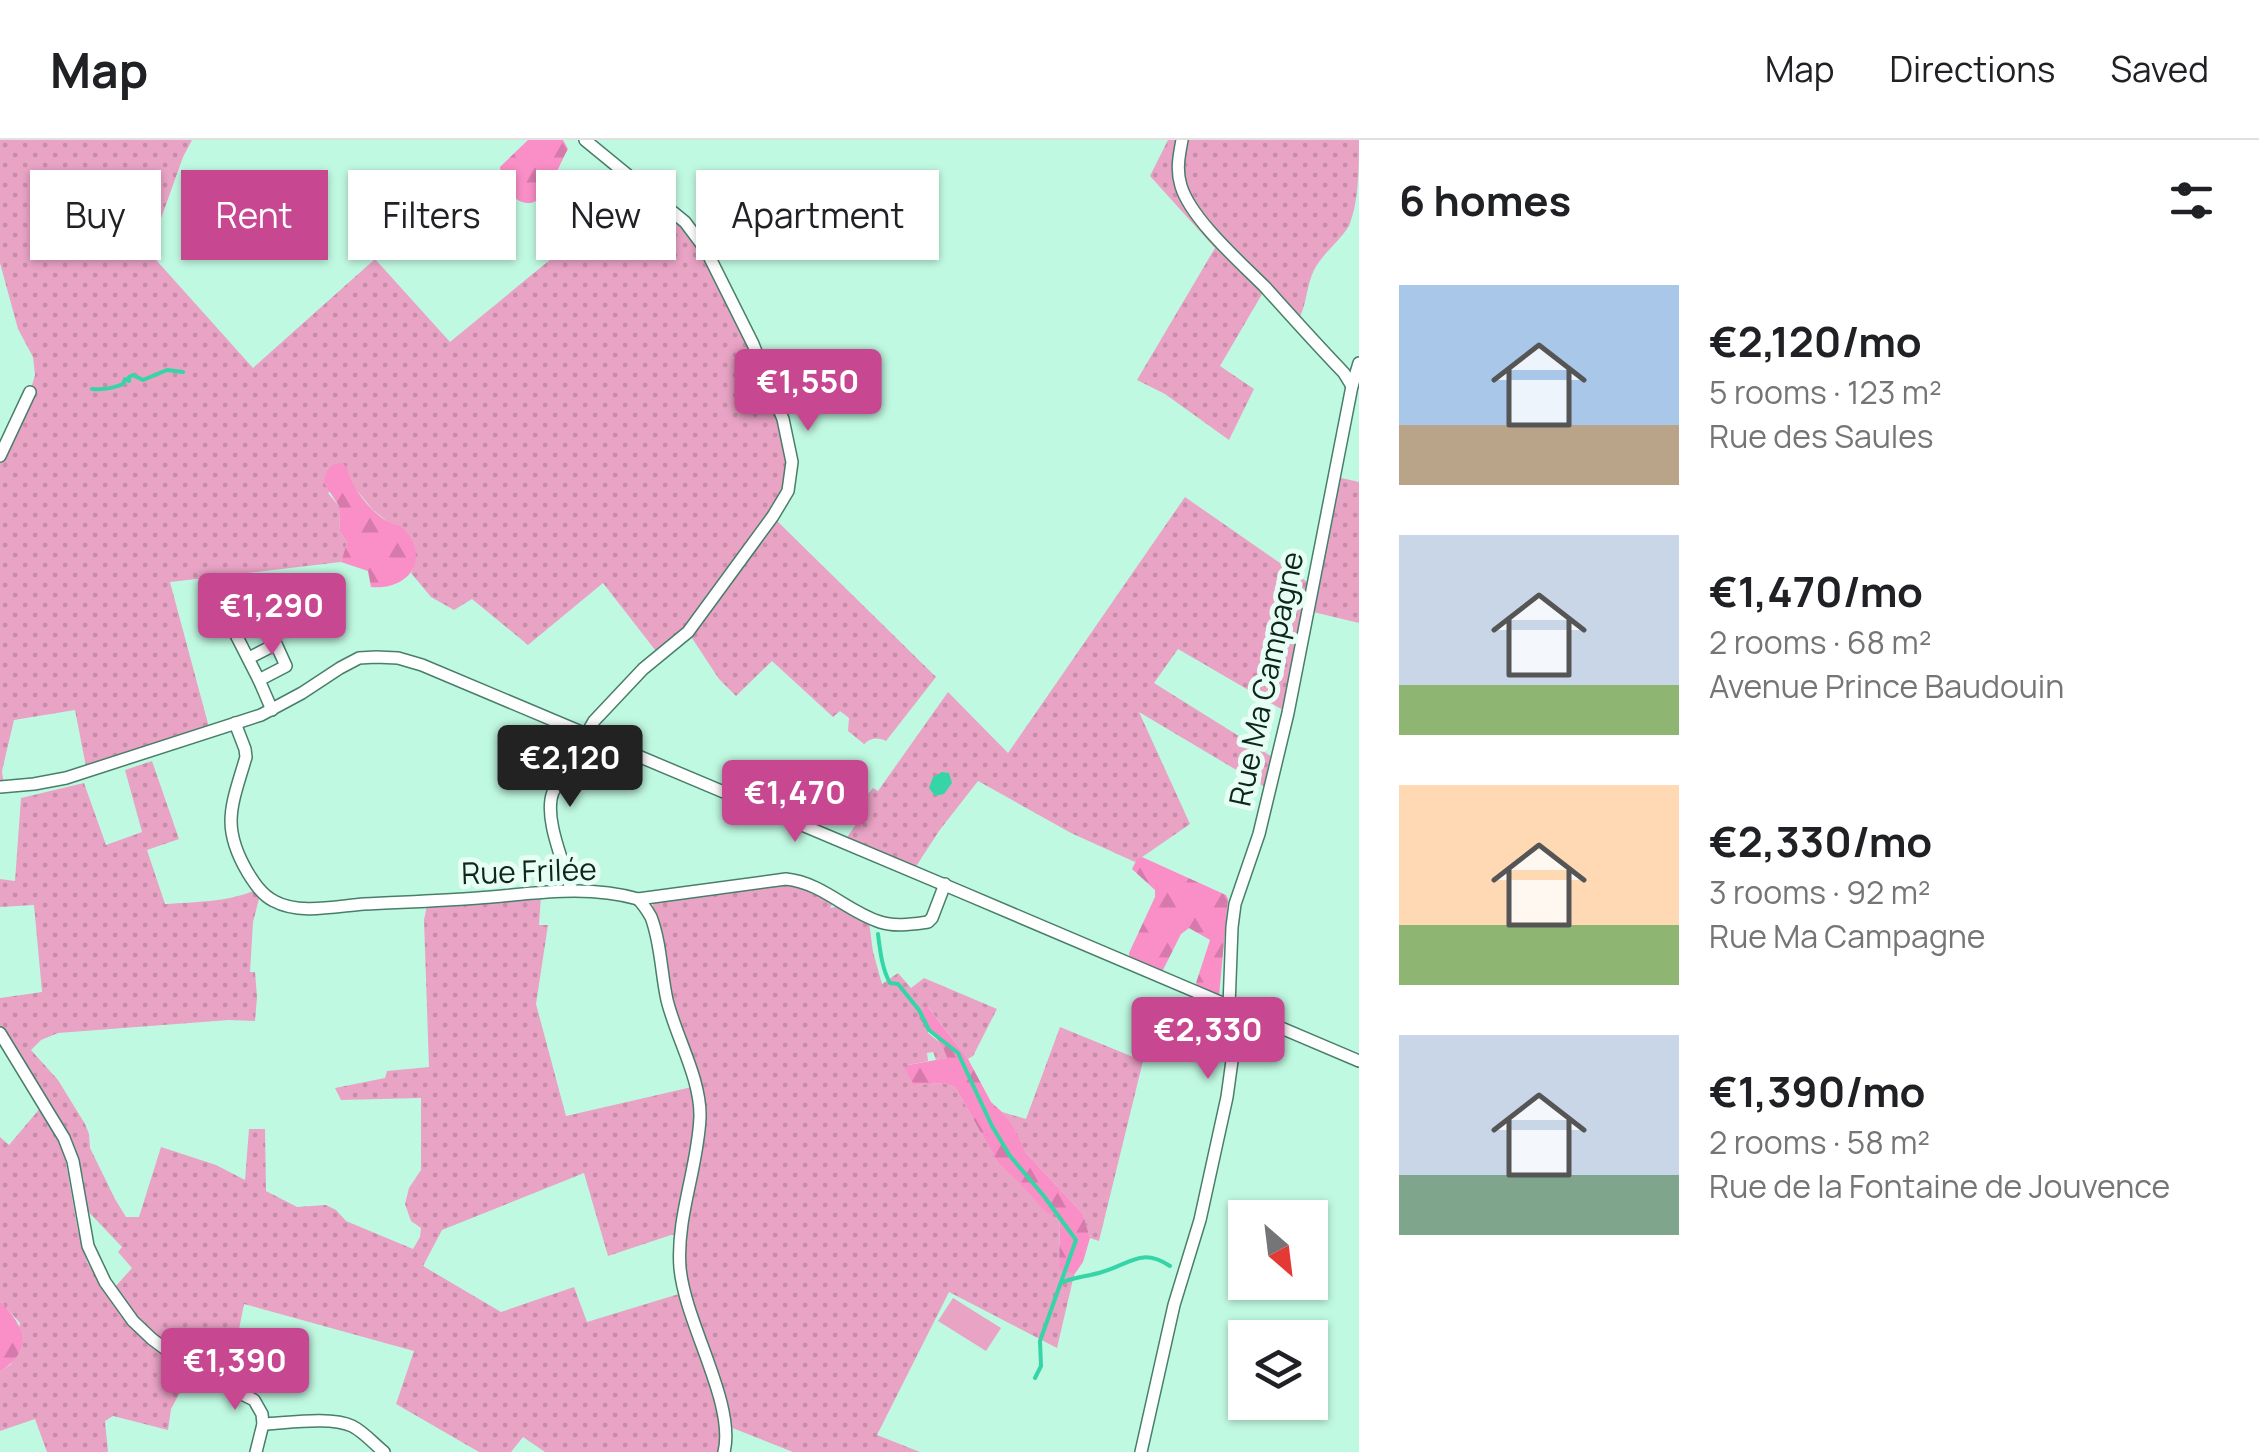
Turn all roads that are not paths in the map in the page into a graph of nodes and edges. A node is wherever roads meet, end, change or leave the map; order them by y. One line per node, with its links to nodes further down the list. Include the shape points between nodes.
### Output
1 (585, 140): 12 (street, via 685,222 706,250 753,344 792,462 780,507 688,632 643,669)
2 (1182, 140): 4 (street, via 1178,174 1191,207)
3 (1359, 363): 4 (street, Rue Ma Campagne)
4 (1352, 386): 17 (street, Rue Ma Campagne, via 1284,729 1236,904)
5 (30, 392): 6 (street)
6 (0, 456)
7 (231, 625): 8 (street)
8 (249, 658): 9 (street); 9 (street, via 276,644 286,666)
9 (260, 680): 10 (street)
10 (272, 710): 11 (street); 12 (street, via 351,662 376,656 422,664)
11 (235, 723): 13 (street, via 66,778); 15 (street, Rue Frilée, via 246,757 231,831 245,868 271,900 306,908)
12 (588, 733): 14 (street); 15 (street, via 549,802)
13 (0, 787)
14 (944, 884): 16 (street, Rue Frilée, via 932,918 907,924 884,924 802,881); 17 (street)
15 (571, 889): 16 (street, Rue Frilée)
16 (638, 899): 21 (street, via 653,926 698,1100 680,1271 722,1405)
17 (1234, 1008): 19 (street); 24 (street, Rue Ma Campagne, via 1227,1097)
18 (0, 1034): 20 (street, via 64,1138 88,1246 121,1306 182,1362 254,1400)
19 (1359, 1061)
20 (263, 1424): 22 (street); 23 (street, via 348,1424)
21 (725, 1450)
22 (256, 1452)
23 (384, 1452)
24 (1141, 1452)

